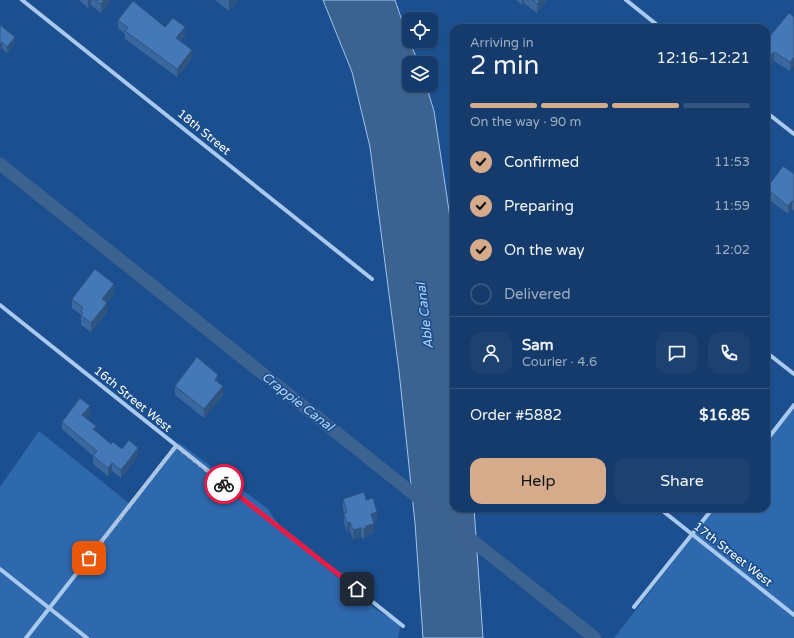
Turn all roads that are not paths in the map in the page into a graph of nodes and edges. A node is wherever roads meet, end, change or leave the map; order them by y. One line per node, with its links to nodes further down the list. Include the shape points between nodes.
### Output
1 (22, 0): 6 (street, 18th Street)
2 (626, 0): 3 (street)
3 (656, 24)
4 (770, 115): 5 (street)
5 (794, 134)
6 (372, 279)
7 (0, 306): 12 (street, 16th Street West)
8 (770, 355): 9 (street)
9 (794, 374)
10 (794, 405): 11 (street)
11 (770, 436)
12 (176, 446): 18 (street); 20 (street, 16th Street West)
13 (664, 512): 15 (street, 17th Street West)
14 (710, 512): 15 (street)
15 (692, 534): 17 (street); 19 (street, 17th Street West)
16 (0, 569): 18 (street)
17 (634, 607)
18 (49, 608): 21 (street); 22 (street)
19 (794, 615)
20 (403, 626)
21 (26, 638)
22 (87, 638)

